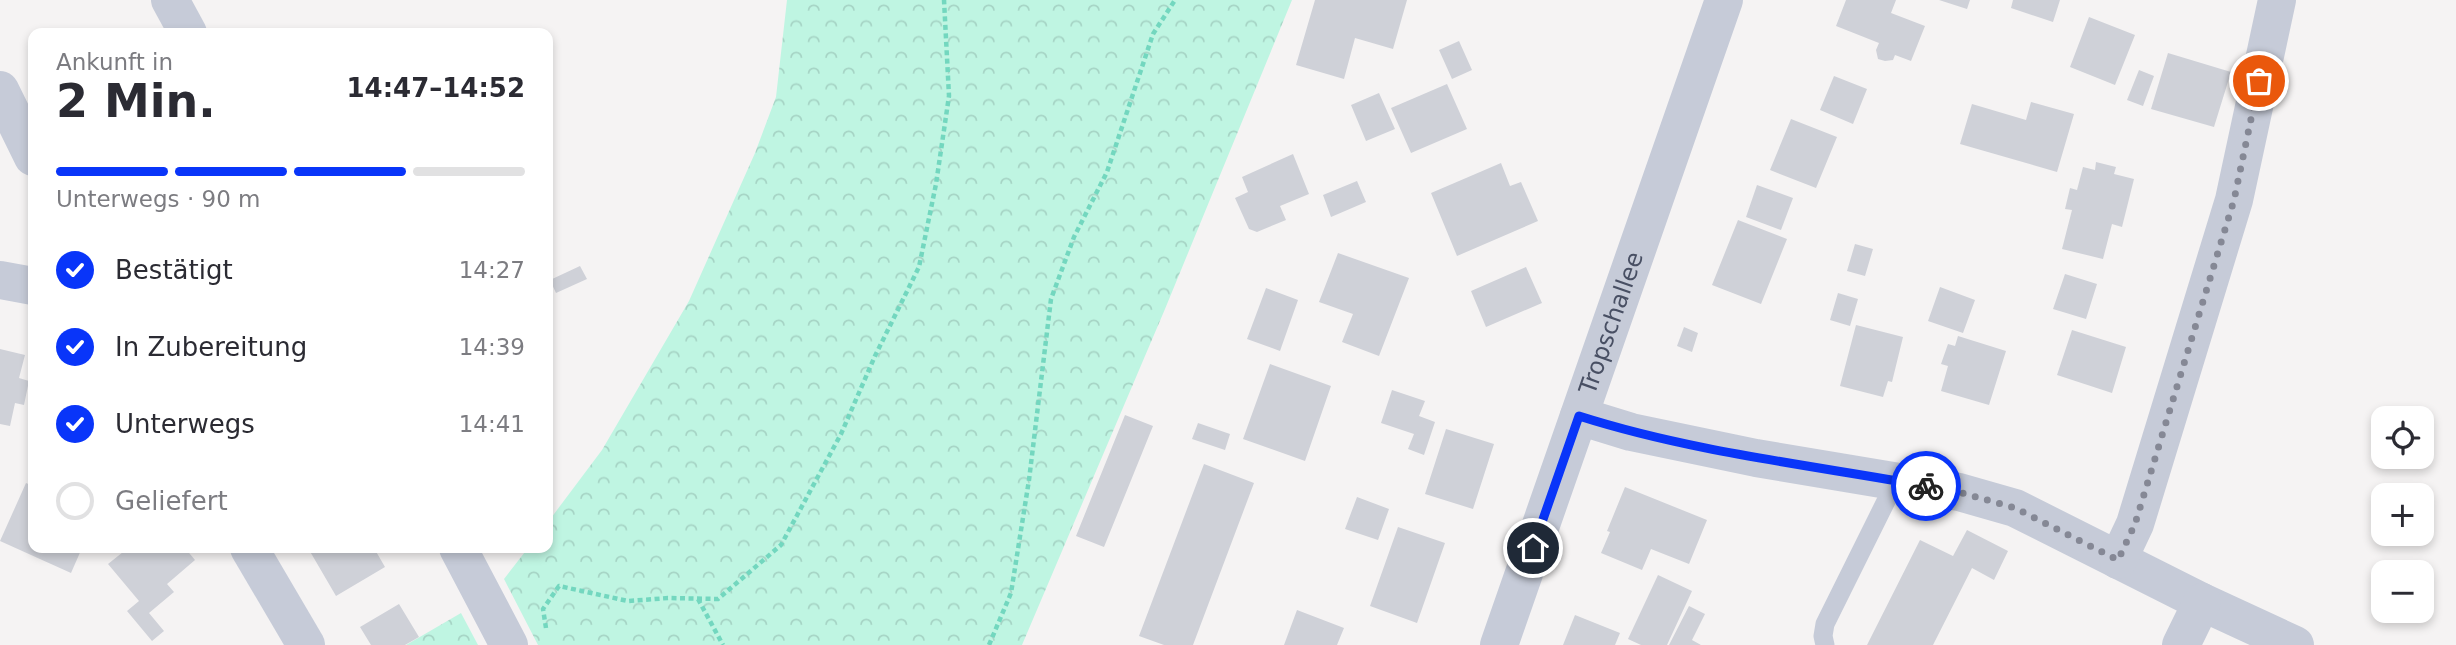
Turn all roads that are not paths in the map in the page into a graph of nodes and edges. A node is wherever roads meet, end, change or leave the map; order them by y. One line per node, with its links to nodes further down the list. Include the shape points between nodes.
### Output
1 (170, 0): 4 (street)
2 (1724, 0): 9 (street, Tropschallee)
3 (2277, 0): 13 (street, via 2234,200 2135,524)
4 (185, 28)
5 (0, 90): 6 (street)
6 (28, 147)
7 (0, 280): 8 (street)
8 (28, 285)
9 (1579, 416): 10 (street, via 1630,432); 17 (street, Tropschallee)
10 (1896, 481): 13 (street, via 2015,508); 18 (lane, via 1825,624)
11 (251, 553): 16 (street)
12 (462, 553): 15 (street)
13 (2118, 560): 14 (street)
14 (2202, 602): 19 (street); 20 (street)
15 (527, 642)
16 (306, 645)
17 (1499, 645)
18 (1825, 645)
19 (2181, 645)
20 (2295, 645)

